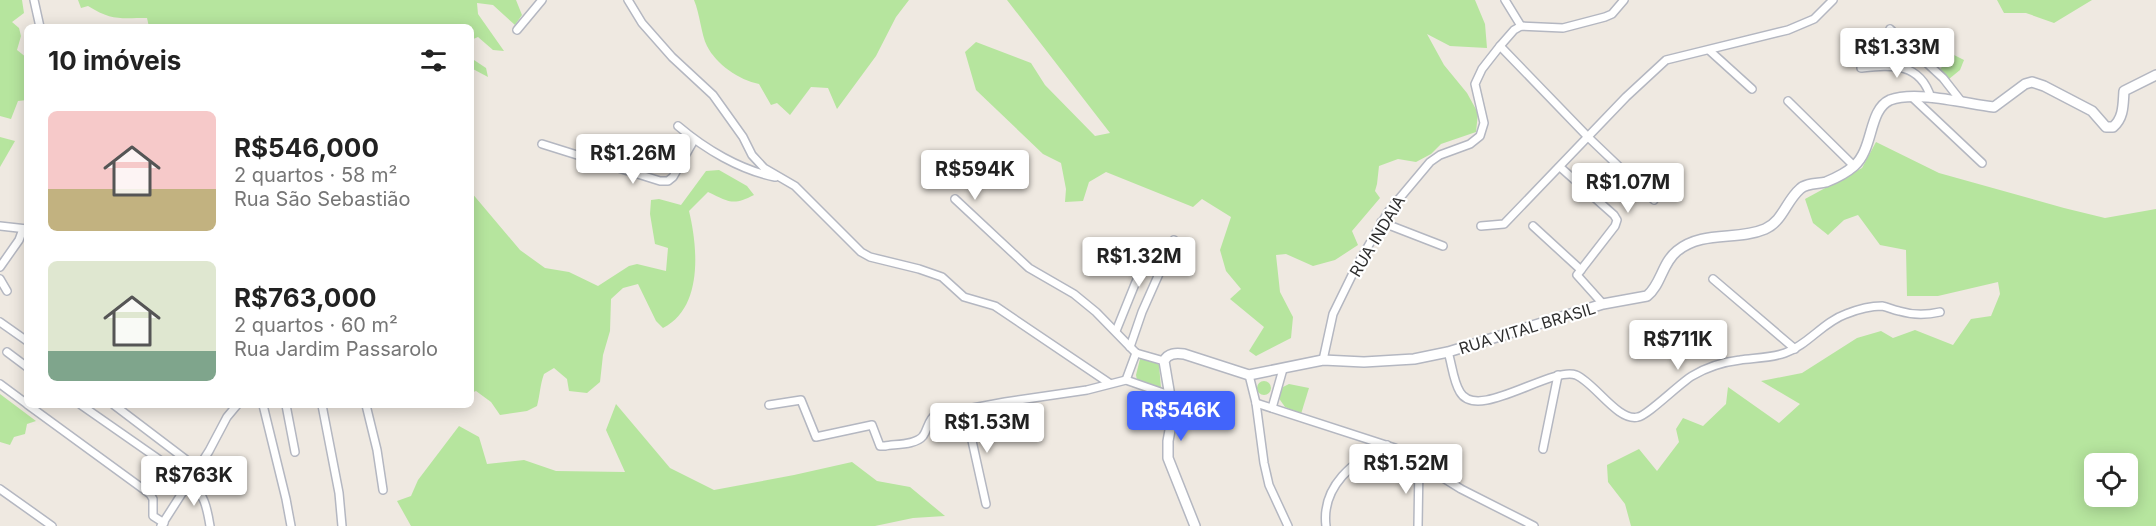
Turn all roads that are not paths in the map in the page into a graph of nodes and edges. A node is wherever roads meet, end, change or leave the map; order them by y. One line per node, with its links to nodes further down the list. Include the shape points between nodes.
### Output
1 (34, 0): 7 (street)
2 (542, 0): 10 (street)
3 (628, 0): 27 (street, via 672,57 713,95 764,168)
4 (1505, 0): 8 (street)
5 (1624, 0): 8 (street, via 1612,14 1563,28)
6 (1833, 0): 12 (street, via 1806,23)
7 (39, 24)
8 (1521, 26): 11 (street, RUA INDAIA)
9 (1890, 29): 19 (street, via 1943,78)
10 (517, 30)
11 (1500, 46): 21 (street); 30 (street, RUA INDAIA, via 1475,84 1484,123 1479,136 1430,162)
12 (1710, 51): 15 (street); 21 (street, via 1666,60)
13 (1862, 68): 17 (street, via 1886,66 1918,75)
14 (2156, 75): 19 (street, via 2124,91 2119,122 2114,127 2106,127 2092,111 2032,82 1994,107)
15 (1752, 89)
16 (1913, 98): 17 (street); 24 (street); 25 (street, via 1885,103 1875,117 1864,153)
17 (1931, 98): 19 (street)
18 (1788, 101): 25 (street)
19 (1961, 101)
20 (678, 126): 22 (street)
21 (1588, 137): 26 (street); 29 (street)
22 (694, 140): 23 (street, via 668,181); 27 (street, via 739,165)
23 (542, 144)
24 (1982, 163)
25 (1854, 166): 44 (street, RUA VITAL BRASIL, via 1826,182 1803,186 1778,220 1763,230 1700,240 1676,252 1647,296)
26 (1560, 167): 32 (street, via 1504,224); 40 (street, via 1617,220)
27 (783, 179): 60 (street, via 795,186 861,252 942,277 964,297 995,306)
28 (955, 199): 47 (street, via 1029,268 1074,294)
29 (1654, 200)
30 (1381, 222): 38 (street); 53 (street, RUA INDAIA, via 1333,314)
31 (0, 226): 34 (street)
32 (1482, 226)
33 (1533, 226): 40 (street)
34 (24, 229)
35 (24, 231): 39 (street)
36 (1174, 240): 50 (street, via 1142,312)
37 (1154, 245): 47 (street)
38 (1443, 246)
39 (0, 267)
40 (1579, 273): 44 (street)
41 (0, 279): 43 (street)
42 (1713, 279): 49 (street)
43 (7, 291)
44 (1603, 304): 52 (street, RUA VITAL BRASIL)
45 (1940, 312): 49 (street, via 1907,313 1882,306 1853,311 1834,319)
46 (0, 322): 48 (street)
47 (1116, 331): 50 (street)
48 (24, 339)
49 (1795, 349): 58 (street, via 1716,365 1693,376 1638,418 1622,414 1578,376)
50 (1133, 350): 54 (street); 59 (street)
51 (7, 352): 55 (street)
52 (1448, 352): 53 (street, RUA VITAL BRASIL, via 1397,361); 58 (street, via 1459,390 1467,398 1497,398)
53 (1323, 360): 56 (street, RUA VITAL BRASIL)
54 (1164, 361): 57 (street, via 1169,355 1184,354); 62 (street)
55 (24, 365)
56 (1283, 369): 57 (street, RUA VITAL BRASIL); 74 (street)
57 (1249, 375): 64 (street)
58 (1558, 375): 77 (street)
59 (1126, 380): 60 (street); 62 (street)
60 (1109, 383): 75 (street)
61 (0, 384): 63 (street)
62 (1169, 395): 91 (street, via 1173,414 1168,458)
63 (24, 403)
64 (1256, 403): 74 (street); 92 (street, via 1269,485)
65 (769, 405): 75 (street, via 801,400 816,437 872,425 880,446 918,440 932,417)
66 (31, 408): 85 (street, via 150,494 153,516)
67 (85, 408): 81 (street)
68 (118, 408): 80 (street)
69 (234, 408): 80 (street)
70 (264, 408): 89 (street)
71 (287, 408): 78 (street)
72 (323, 408): 90 (street)
73 (367, 408): 83 (street)
74 (1272, 408): 76 (street)
75 (965, 409): 84 (street)
76 (1387, 445): 79 (street); 93 (street, via 1358,460 1343,476 1327,504)
77 (1543, 449)
78 (295, 452)
79 (1419, 464): 86 (street); 94 (street)
80 (197, 468): 81 (street)
81 (190, 481): 85 (street); 88 (street, via 206,504)
82 (0, 489): 87 (street)
83 (383, 490)
84 (986, 504)
85 (162, 524)
86 (1529, 525)
87 (52, 526)
88 (210, 526)
89 (291, 526)
90 (342, 526)
91 (1195, 526)
92 (1288, 526)
93 (1326, 526)
94 (1418, 526)

